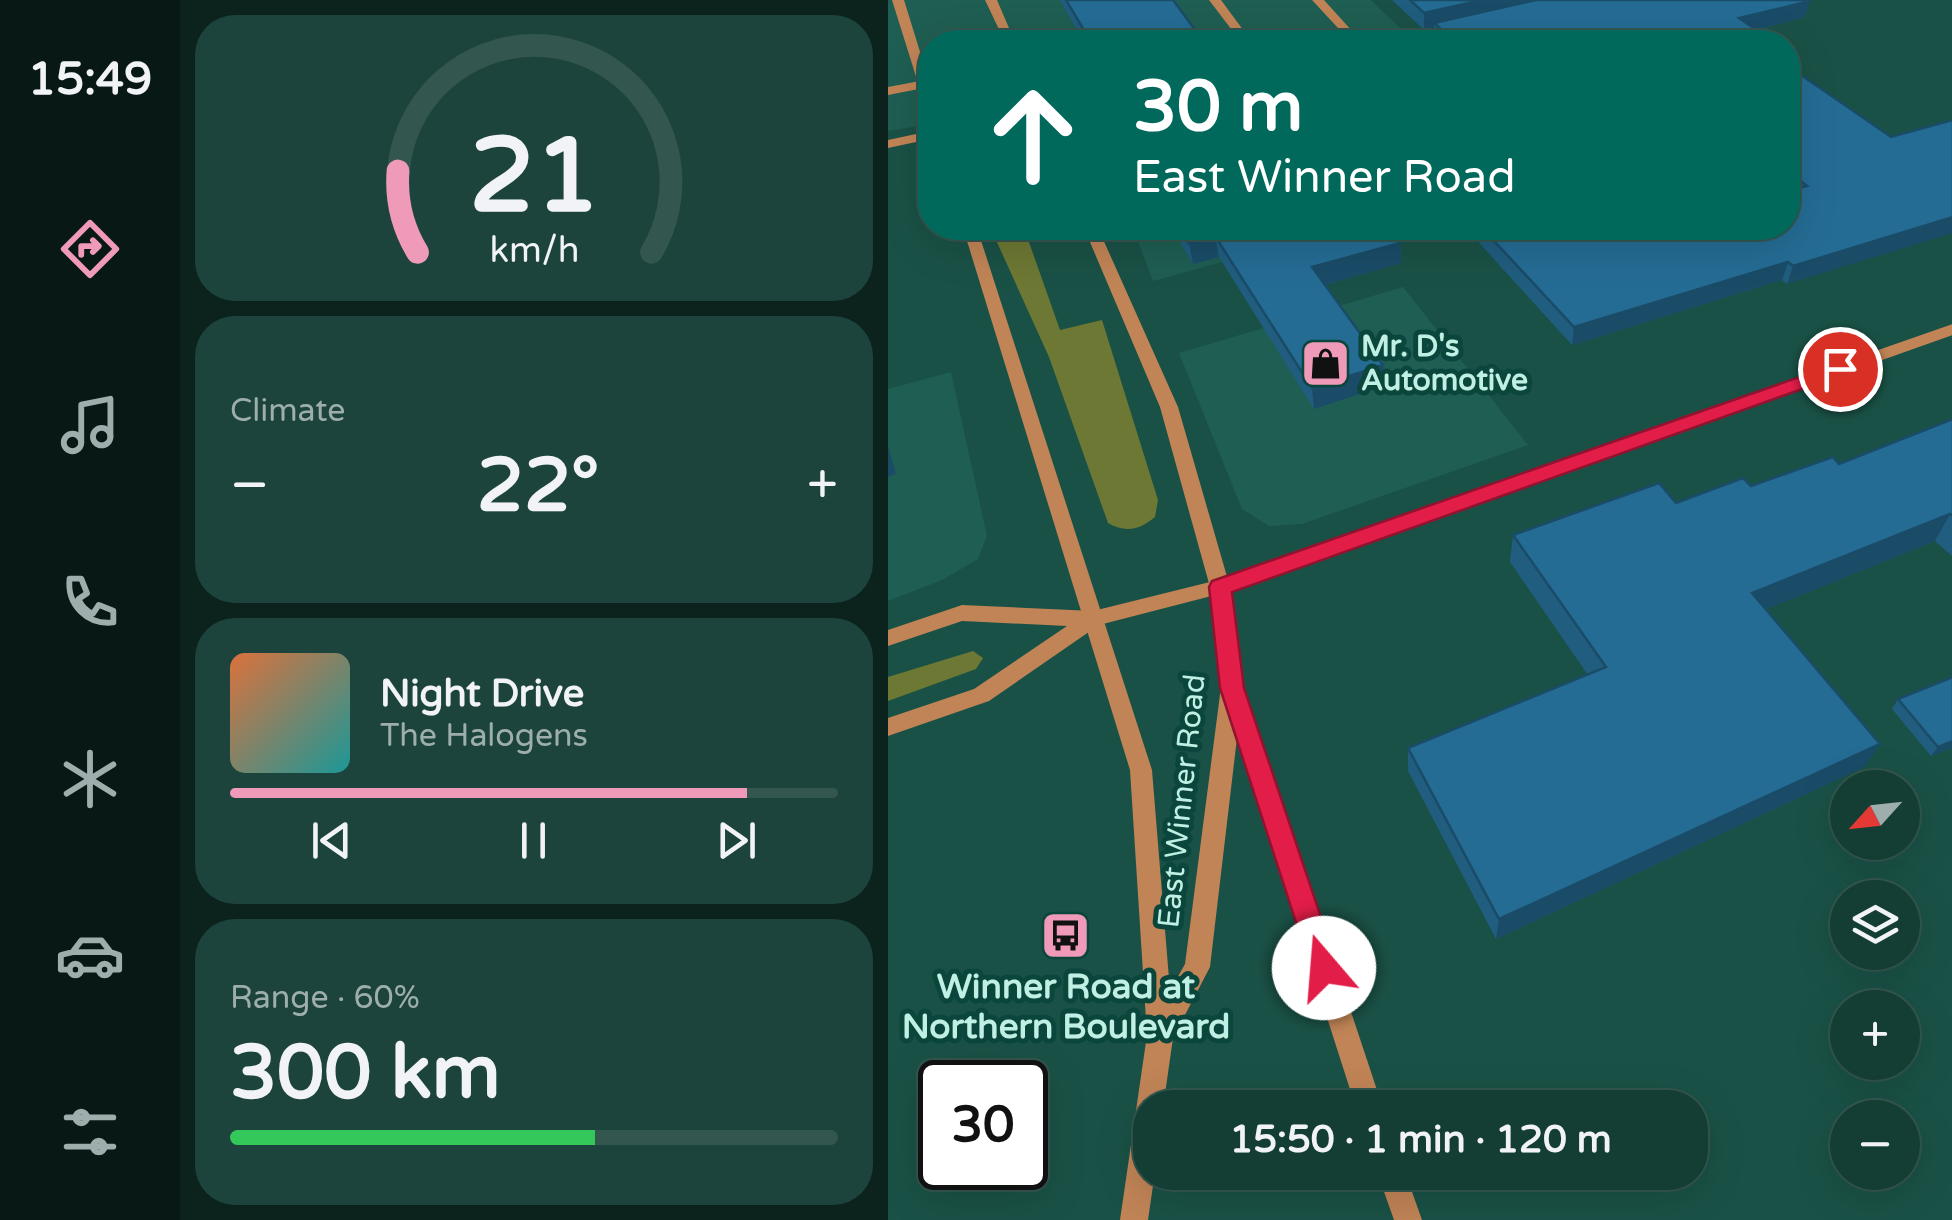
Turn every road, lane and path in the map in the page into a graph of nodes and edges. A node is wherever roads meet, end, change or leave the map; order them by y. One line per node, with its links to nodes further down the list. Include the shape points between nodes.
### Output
1 (898, 0): 10 (street)
2 (990, 0): 6 (street)
3 (1215, 0): 7 (street)
4 (1318, 0): 8 (street)
5 (1468, 26): 9 (street)
6 (1004, 30)
7 (1238, 30)
8 (1345, 30)
9 (1449, 30)
10 (918, 62)
11 (918, 86): 12 (street)
12 (888, 92)
13 (918, 138): 14 (street)
14 (888, 144)
15 (974, 240): 19 (street, East Winner Road)
16 (1096, 240): 18 (street, East Winner Road, via 1169,406)
17 (1952, 330): 18 (street)
18 (1220, 587): 19 (street); 21 (street, East Winner Road)
19 (1094, 619): 20 (street, via 962,614); 22 (street, via 981,695); 23 (street, East Winner Road, via 1140,770)
20 (888, 638)
21 (1232, 688): 23 (street, East Winner Road, via 1197,968); 24 (street)
22 (888, 727)
23 (1160, 1035): 26 (street, East Winner Road)
24 (1364, 1090)
25 (1397, 1190): 27 (street)
26 (1134, 1220)
27 (1408, 1220)

